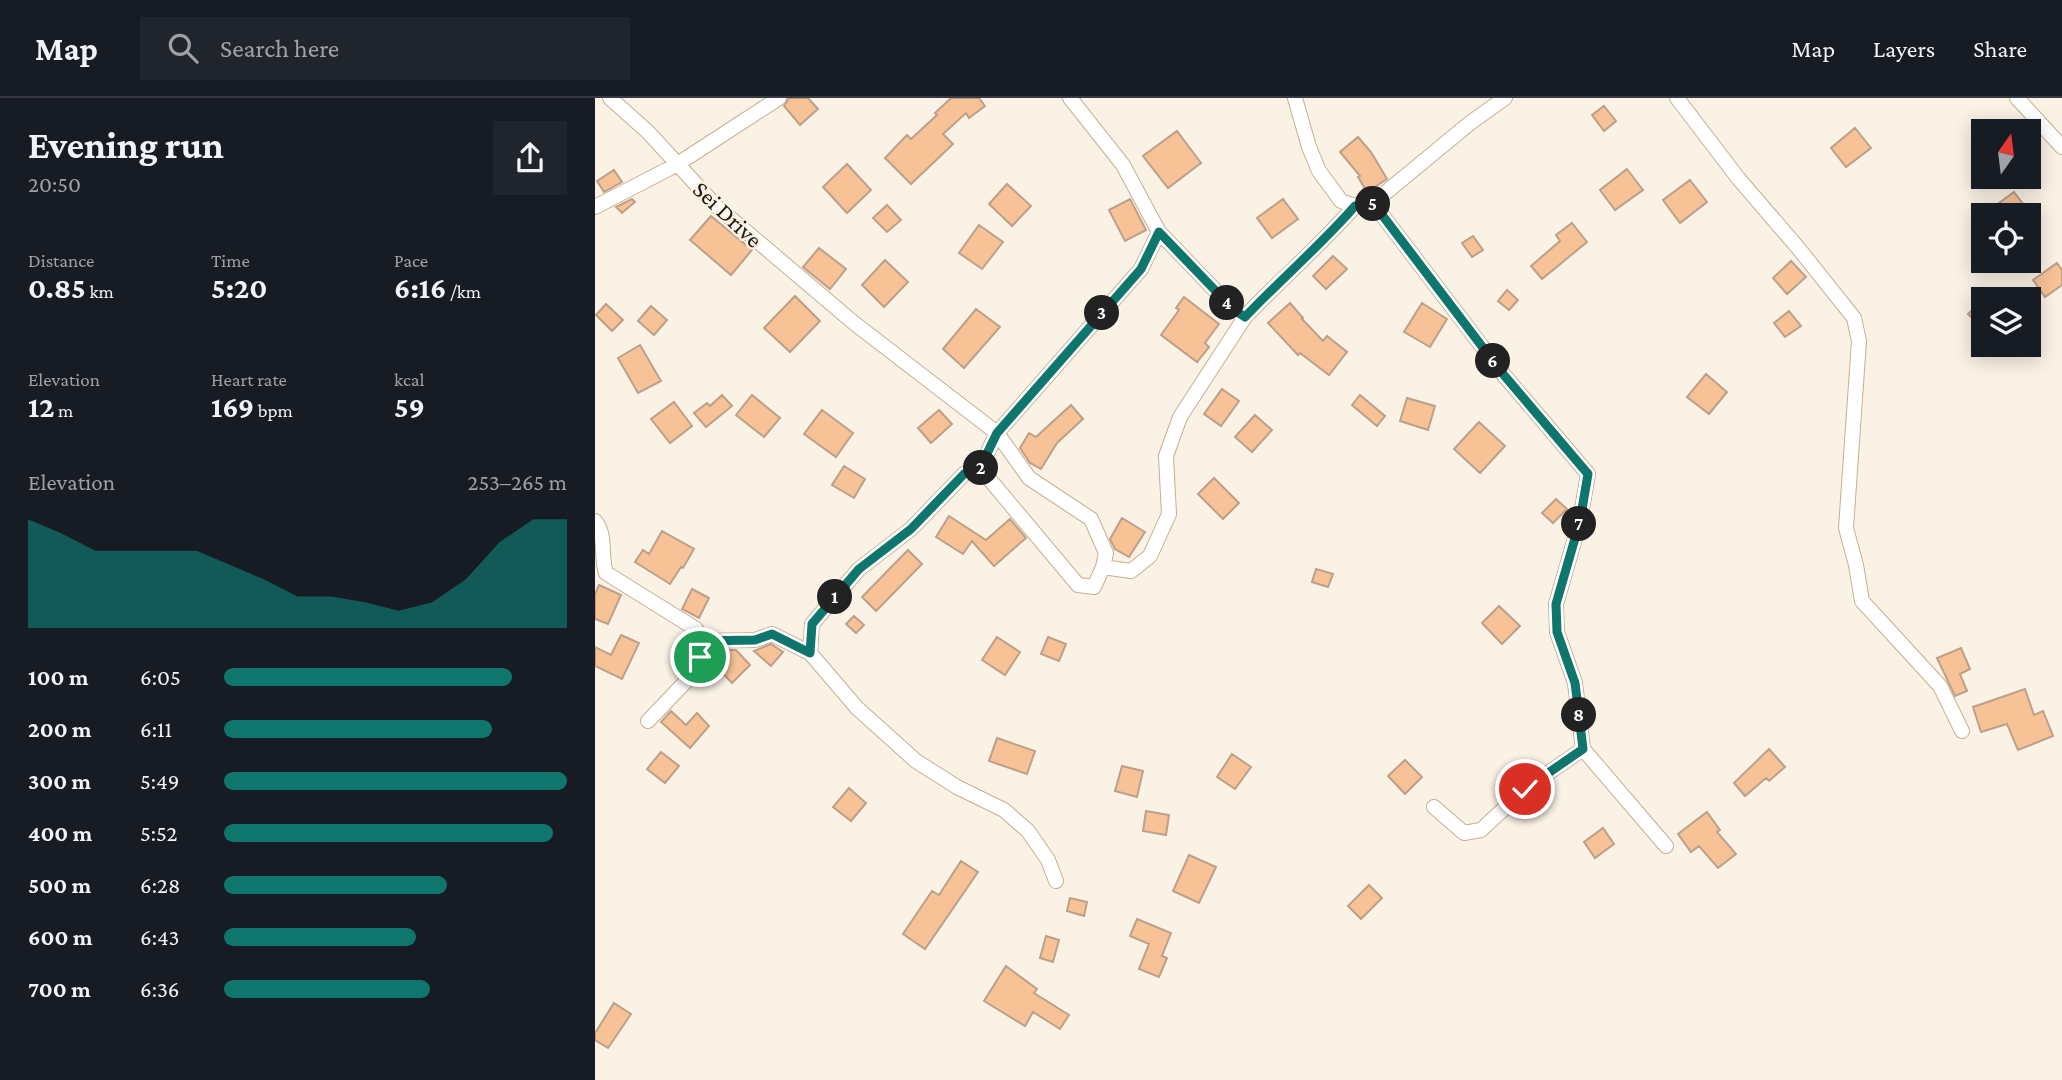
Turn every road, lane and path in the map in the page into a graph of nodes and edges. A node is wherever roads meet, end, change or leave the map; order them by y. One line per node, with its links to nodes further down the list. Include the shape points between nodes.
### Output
1 (610, 98): 9 (street, Sei Drive)
2 (779, 98): 9 (street)
3 (1070, 98): 13 (street, via 1123,165)
4 (1505, 98): 10 (street)
5 (1677, 98): 22 (street, via 1854,318 1859,341 1846,528 1862,601 1940,686)
6 (2017, 98): 8 (street)
7 (1300, 100): 11 (street, via 1319,171 1342,201)
8 (2062, 147)
9 (676, 165): 12 (street); 15 (street, Sei Drive, via 716,206 853,323)
10 (1373, 203): 11 (street); 23 (street, via 1503,374 1588,474 1556,604 1557,632 1575,683)
11 (1355, 206): 14 (street)
12 (595, 207)
13 (1159, 232): 14 (street); 15 (street, via 1141,269)
14 (1245, 317): 18 (street, via 1172,436 1167,456 1169,514 1150,556 1131,571)
15 (997, 433): 16 (street); 18 (street, Sei Drive, via 1029,478 1091,519 1106,553)
16 (980, 468): 18 (street, via 1079,585 1094,587); 20 (street, via 964,474 911,529 859,569 812,624)
17 (595, 521): 19 (street, via 602,529 606,573 696,629)
18 (1103, 567)
19 (698, 641): 20 (street, via 755,640 772,634); 21 (street, via 700,657 695,672)
20 (810, 653): 26 (street, via 856,708 916,761 1004,810 1028,831)
21 (648, 721)
22 (1962, 731)
23 (1583, 749): 24 (street, via 1525,789 1481,830 1464,833); 25 (street)
24 (1434, 807)
25 (1666, 846)
26 (1056, 881)

